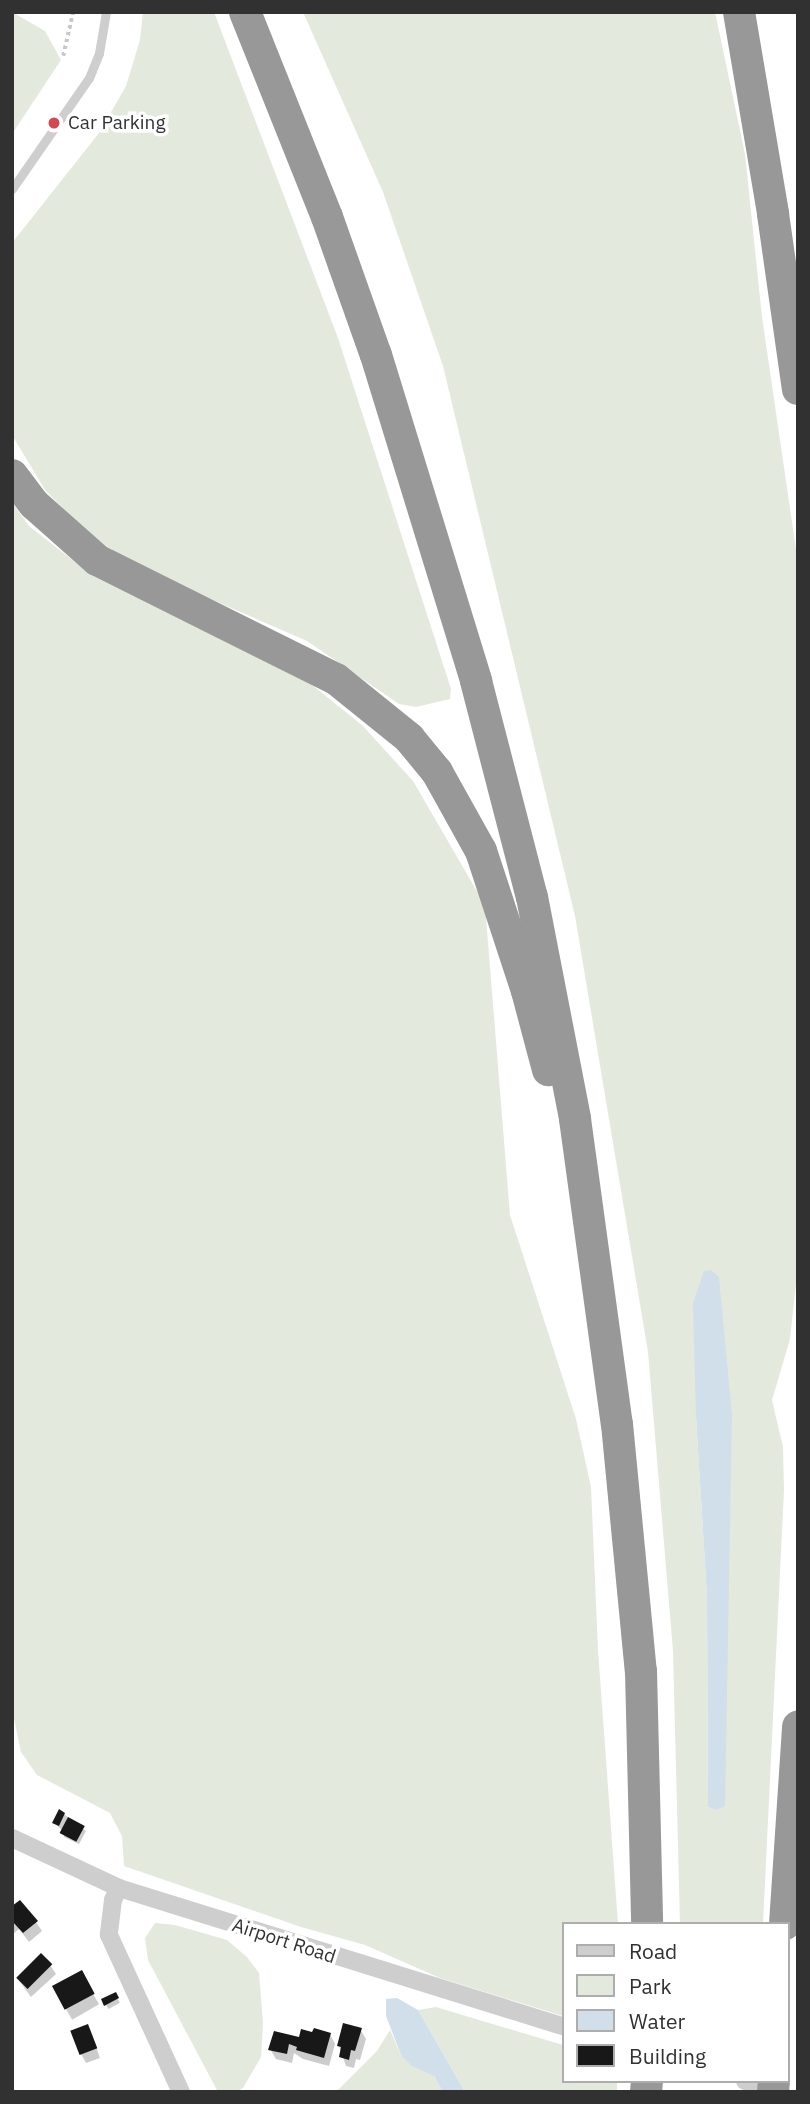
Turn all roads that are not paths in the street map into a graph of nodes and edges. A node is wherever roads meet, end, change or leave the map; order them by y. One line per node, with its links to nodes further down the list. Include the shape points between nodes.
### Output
1 (106, 12): 4 (lane, via 89,78)
2 (244, 12): 7 (highway, via 358,303 476,681 535,909)
3 (739, 12): 5 (highway)
4 (12, 189)
5 (798, 390)
6 (12, 475): 7 (highway, via 34,504 97,560 336,679 409,738 436,772 481,850 502,911)
7 (594, 1240): 11 (highway, via 638,1630)
8 (798, 1726): 12 (highway)
9 (12, 1838): 10 (street, Airport Road)
10 (119, 1888): 13 (street, Airport Road); 15 (street, via 109,1936)
11 (647, 1922)
12 (785, 1922)
13 (562, 2026)
14 (751, 2083): 16 (street)
15 (181, 2092)
16 (779, 2092)

